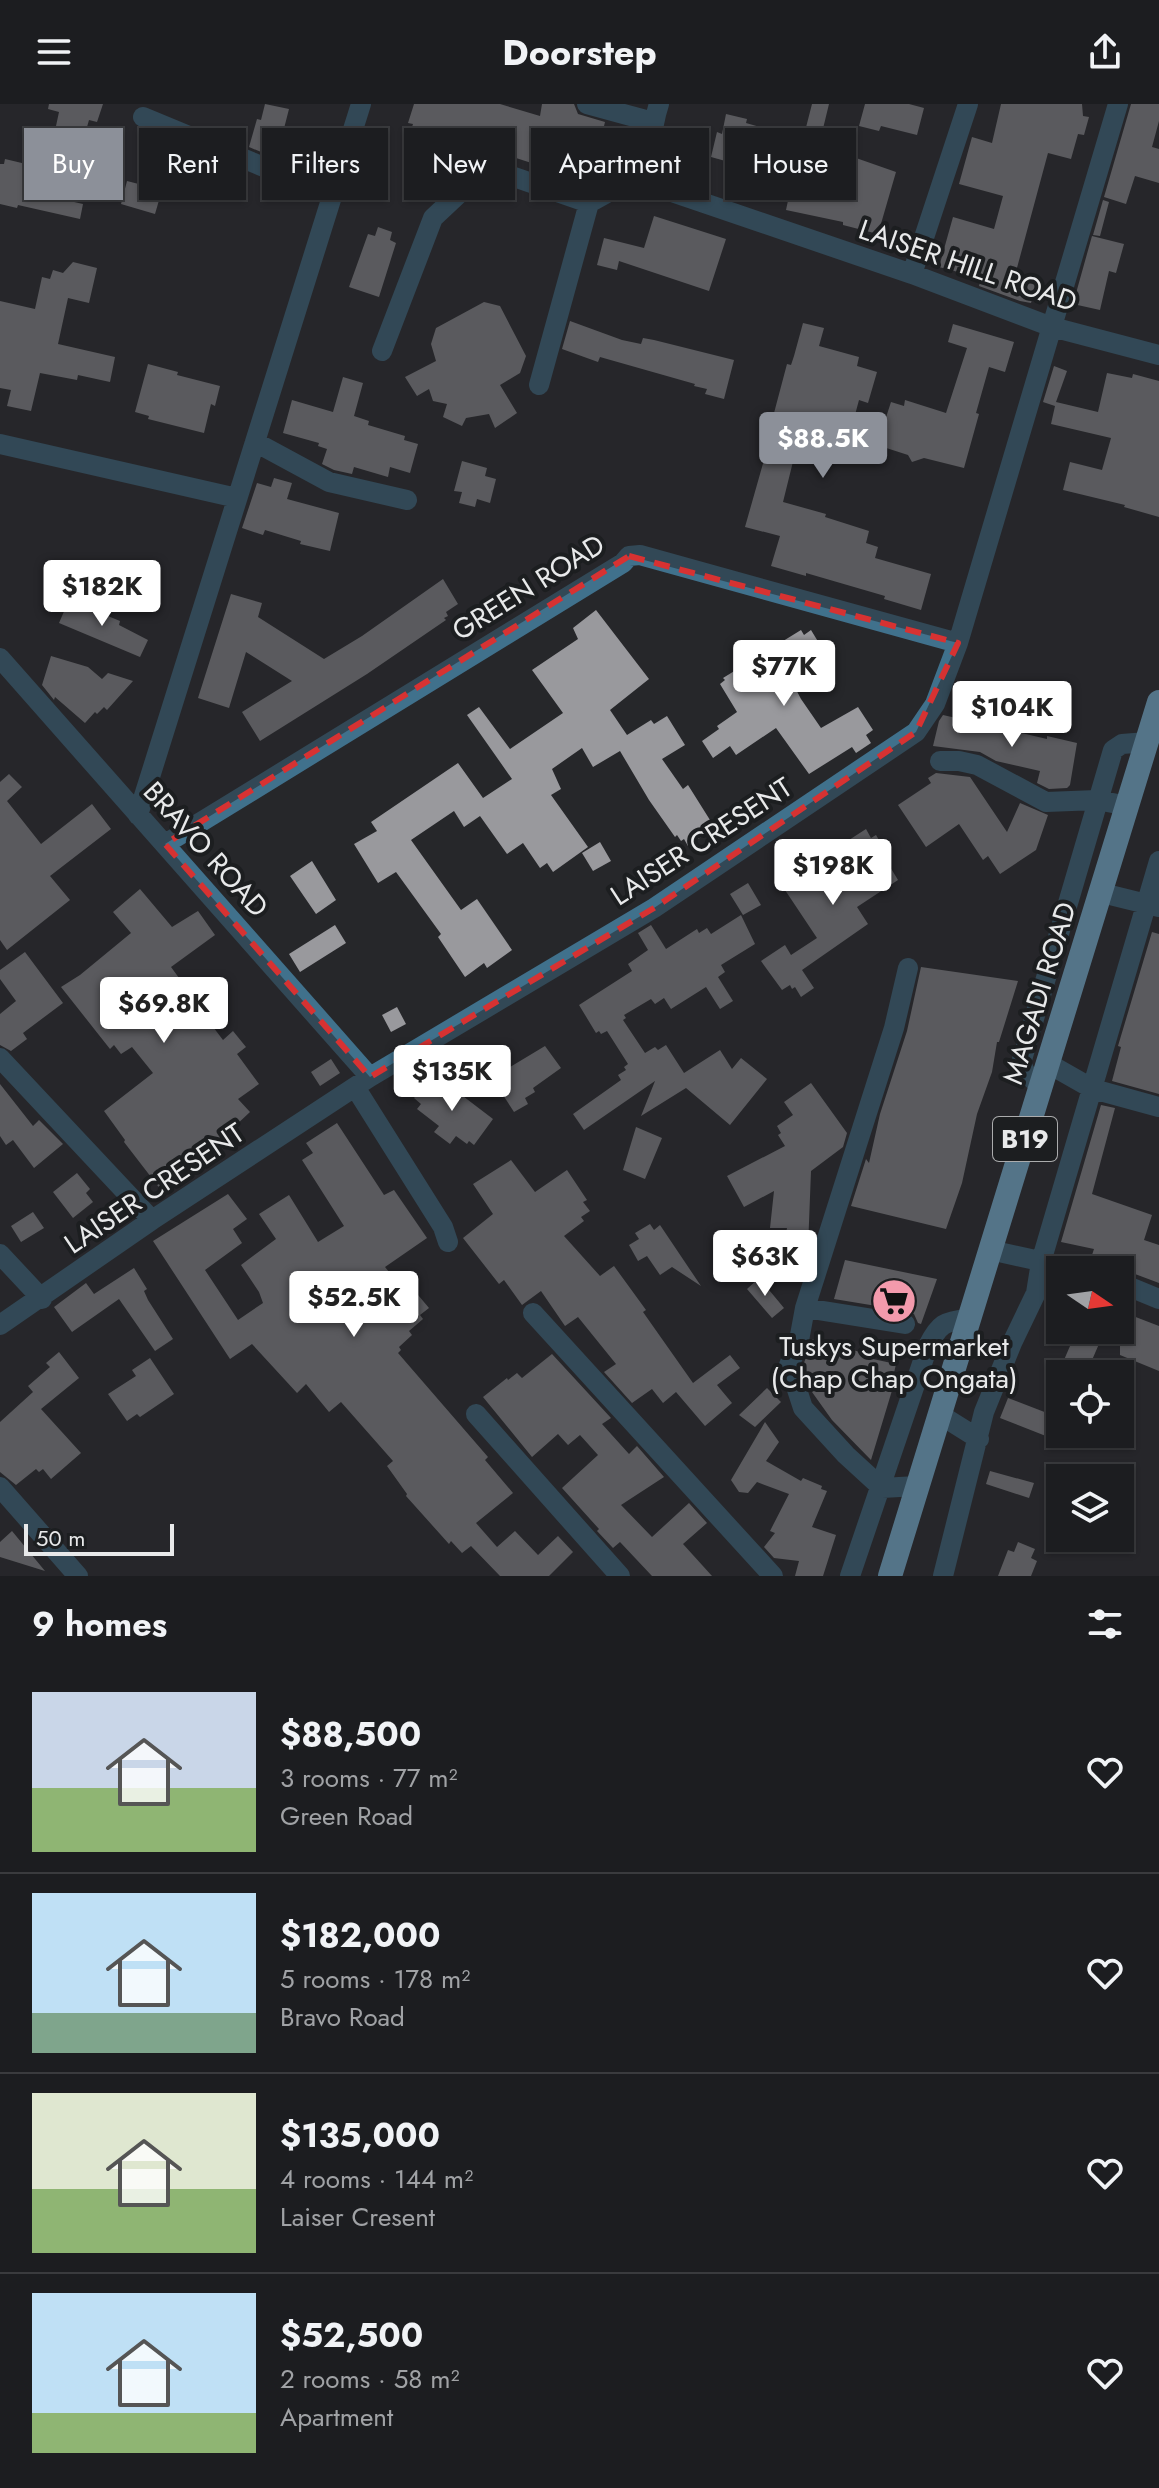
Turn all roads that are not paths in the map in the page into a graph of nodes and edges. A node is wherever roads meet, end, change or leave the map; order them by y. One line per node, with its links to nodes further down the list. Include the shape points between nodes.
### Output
1 (361, 104): 7 (street)
2 (587, 104): 5 (street)
3 (968, 104): 13 (street)
4 (1118, 104): 14 (street, LAISER CRESENT)
5 (656, 113)
6 (143, 117): 8 (street)
7 (354, 128)
8 (262, 166)
9 (331, 200): 18 (street)
10 (594, 200): 12 (street)
11 (695, 200): 13 (street, LAISER HILL ROAD)
12 (589, 203): 15 (street, via 497,171 482,172 433,218); 17 (street)
13 (912, 274): 14 (street, LAISER HILL ROAD)
14 (1052, 327): 16 (street, LAISER HILL ROAD); 22 (street, LAISER CRESENT)
15 (382, 351)
16 (1159, 355)
17 (539, 385)
18 (255, 442): 20 (street); 21 (street, via 329,482)
19 (0, 444): 20 (street)
20 (237, 498): 29 (street)
21 (407, 500)
22 (958, 643): 32 (street, GREEN ROAD, via 629,556); 39 (street, LAISER CRESENT, via 935,704 916,732 654,908)
23 (0, 658): 29 (street, BRAVO ROAD)
24 (1159, 702): 25 (highway, MAGADI ROAD / B19)
25 (1147, 742): 27 (street, via 1113,750); 28 (highway, MAGADI ROAD / B19)
26 (940, 761): 27 (street, via 977,765 1046,802)
27 (1097, 800): 28 (street); 30 (street)
28 (1128, 806): 31 (highway, MAGADI ROAD / B19)
29 (138, 815): 32 (street, BRAVO ROAD)
30 (1091, 826): 31 (street); 40 (street, via 1021,1063)
31 (1120, 833): 34 (highway, MAGADI ROAD / B19)
32 (165, 844): 39 (street, BRAVO ROAD)
33 (1159, 861): 35 (street)
34 (1102, 893): 35 (street); 38 (highway, MAGADI ROAD / B19)
35 (1153, 905): 41 (street)
36 (908, 968): 52 (street)
37 (0, 1058): 43 (street)
38 (1049, 1064): 40 (highway, MAGADI ROAD / B19); 41 (street)
39 (363, 1082): 43 (street, LAISER CRESENT); 44 (street, BRAVO ROAD)
40 (1042, 1088): 45 (highway, MAGADI ROAD / B19)
41 (1093, 1089): 42 (street); 47 (street)
42 (1159, 1107)
43 (152, 1220): 50 (street, LAISER CRESENT)
44 (448, 1242)
45 (990, 1250): 47 (street); 54 (highway, MAGADI ROAD / B19)
46 (0, 1254): 50 (street)
47 (1041, 1262): 48 (street); 59 (street, via 1036,1293 984,1412)
48 (1046, 1263)
49 (1134, 1289): 51 (street)
50 (42, 1299): 56 (street, LAISER CRESENT)
51 (1159, 1299)
52 (805, 1308): 55 (street); 62 (street, via 789,1365 803,1408)
53 (533, 1313): 65 (street)
54 (969, 1319): 58 (highway, MAGADI ROAD / B19); 62 (street, via 938,1327 928,1346)
55 (905, 1324)
56 (0, 1325)
57 (476, 1414): 64 (street)
58 (939, 1414): 59 (street); 60 (highway, MAGADI ROAD / B19)
59 (979, 1439): 68 (street)
60 (917, 1486): 62 (street); 67 (highway, MAGADI ROAD / B19)
61 (0, 1487): 63 (street)
62 (882, 1488): 66 (street)
63 (78, 1576)
64 (620, 1576)
65 (773, 1576)
66 (850, 1576)
67 (890, 1576)
68 (943, 1576)

